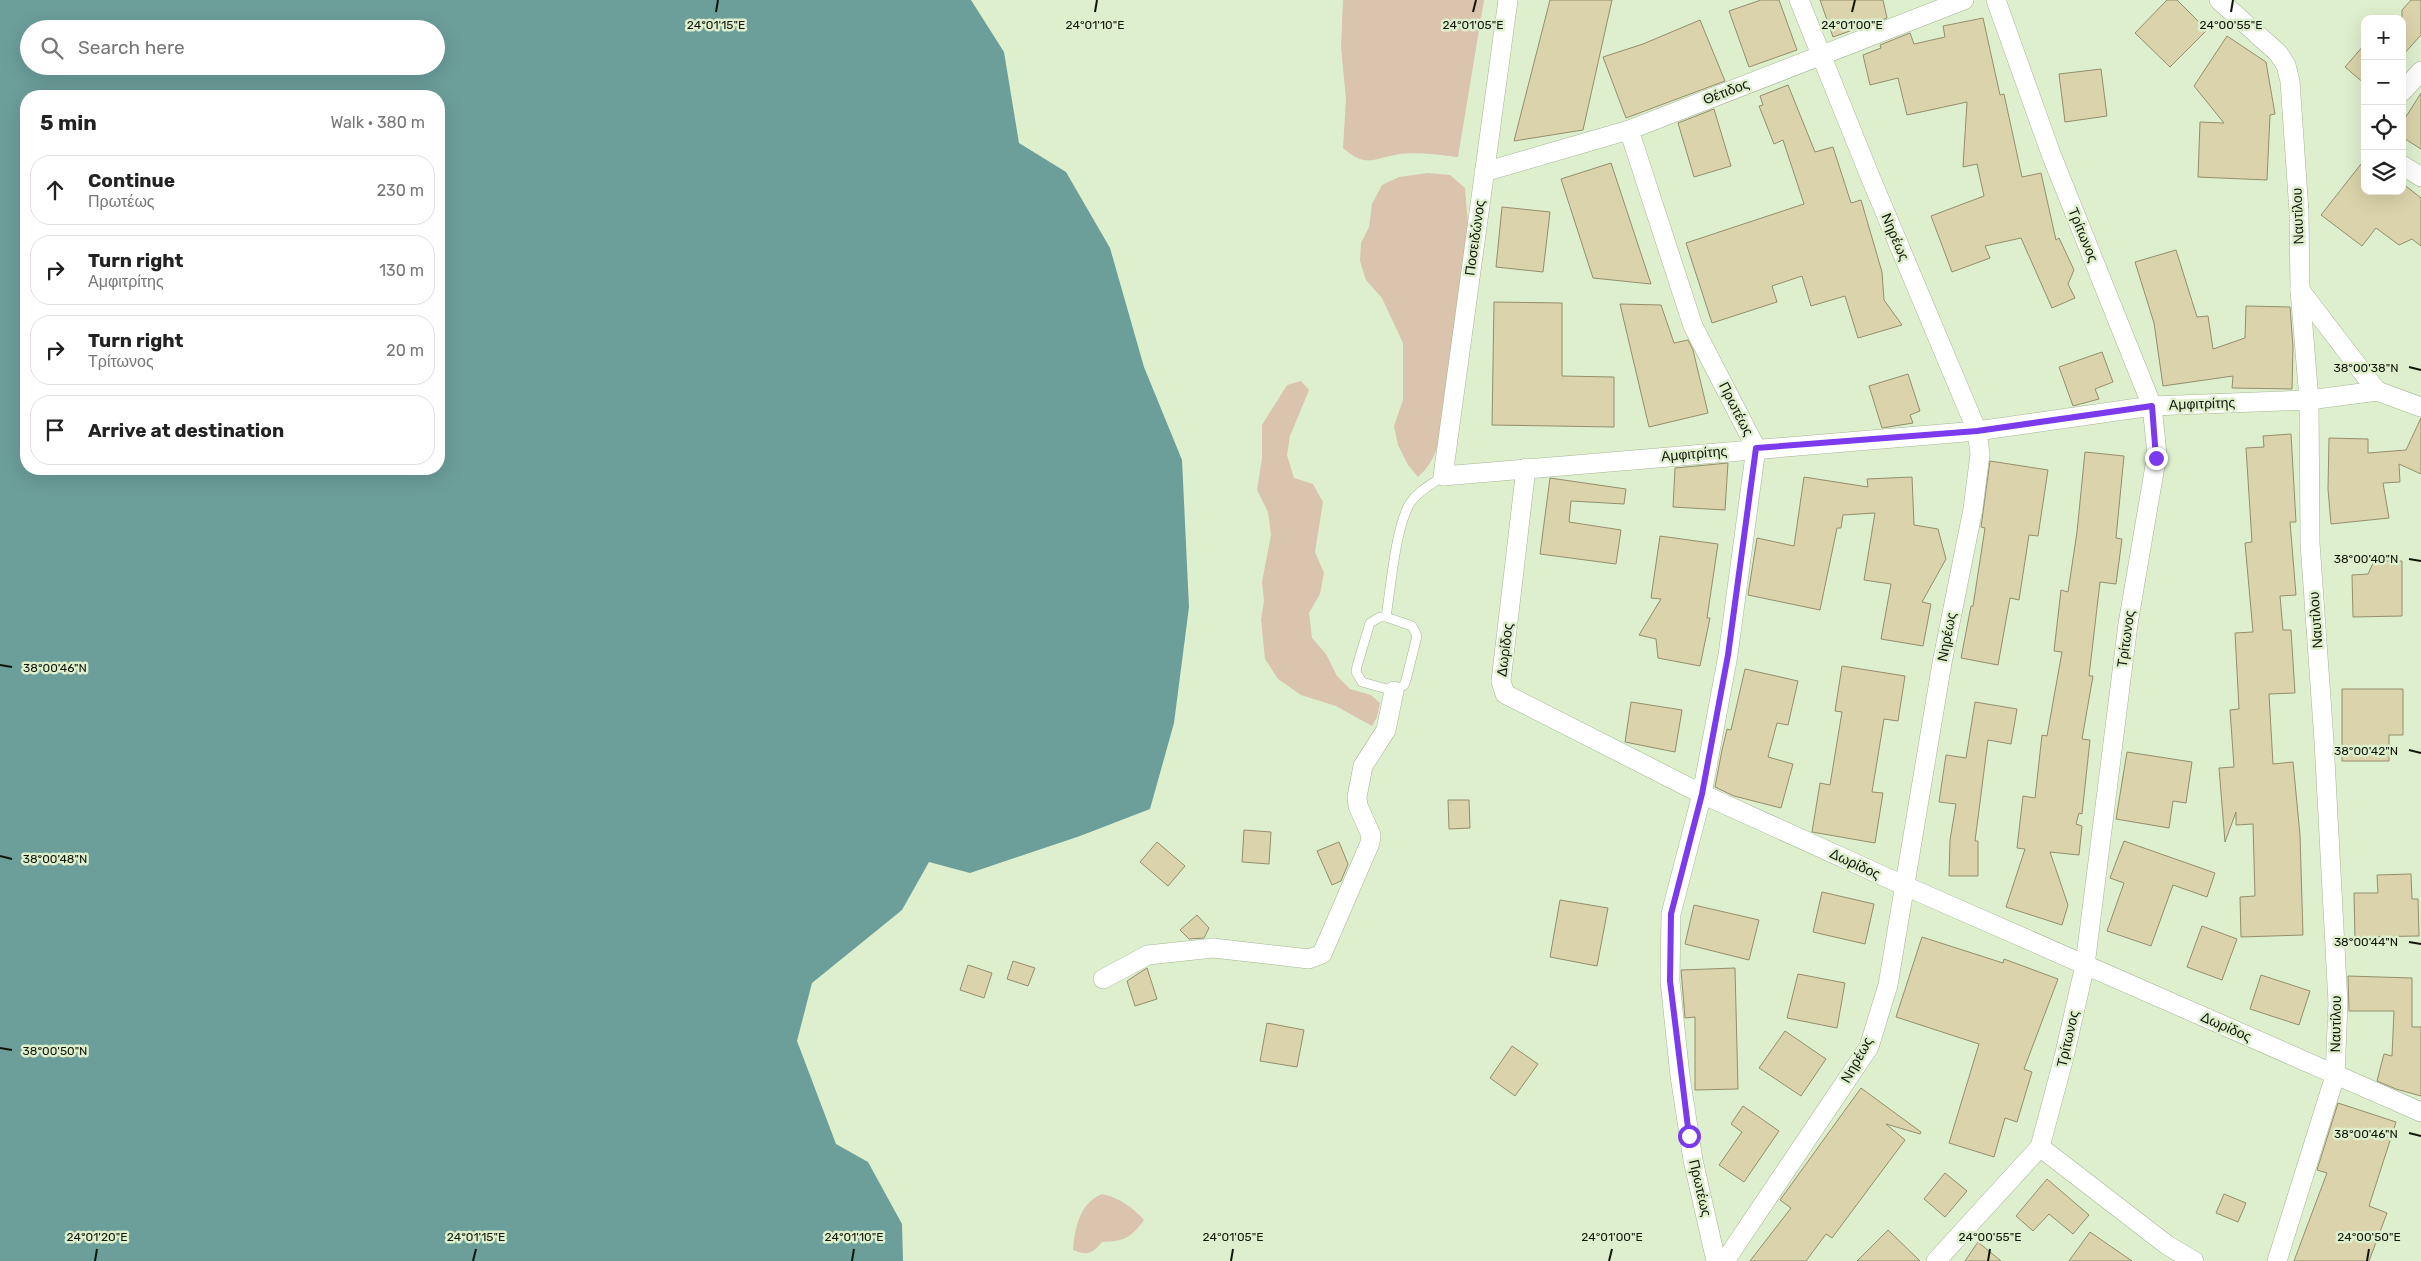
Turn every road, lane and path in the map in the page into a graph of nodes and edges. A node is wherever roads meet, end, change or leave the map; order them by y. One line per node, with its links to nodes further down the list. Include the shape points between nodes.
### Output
1 (1508, 0): 11 (street, Ποσειδώνος)
2 (1799, 0): 6 (street, Νηρέως)
3 (1964, 0): 6 (street, Θέτιδος)
4 (1996, 0): 16 (street, Τρίτωνος, via 2051,154)
5 (2219, 0): 13 (street, Ναυτίλου, via 2278,53 2286,65 2290,81 2299,212)
6 (1823, 55): 9 (street, Θέτιδος); 18 (street, Νηρέως, via 1869,174)
7 (2421, 71): 8 (street)
8 (2406, 88)
9 (1629, 130): 11 (street, Θέτιδος); 19 (street, Πρωτέως, via 1694,326)
10 (2406, 168): 12 (street)
11 (1484, 172): 21 (street, Ποσειδώνος)
12 (2421, 177)
13 (2300, 290): 14 (street); 15 (street, Ναυτίλου)
14 (2377, 391): 15 (street, Αμφιτρίτης); 17 (street, Αμφιτρίτης)
15 (2309, 400): 16 (street, Αμφιτρίτης); 28 (street, Ναυτίλου, via 2310,543 2338,1003)
16 (2152, 406): 18 (street, Αμφιτρίτης); 26 (street, Τρίτωνος, via 2156,458 2128,624)
17 (2421, 407)
18 (1977, 431): 19 (street, Αμφιτρίτης); 25 (street, Νηρέως, via 1980,454 1973,509)
19 (1756, 448): 20 (street, Αμφιτρίτης); 24 (street, Πρωτέως, via 1728,655)
20 (1526, 468): 21 (street, Αμφιτρίτης); 24 (street, Δωρίδος, via 1501,681 1503,690 1509,697)
21 (1443, 476): 22 (lane, via 1417,495 1402,523)
22 (1386, 618): 23 (lane, via 1412,626 1417,636 1404,685); 23 (lane, via 1380,617 1370,623 1356,672 1362,682)
23 (1394, 691): 27 (street, via 1386,730 1363,766 1356,797 1371,840 1322,954 1309,959 1213,948 1148,956)
24 (1702, 794): 25 (street, Δωρίδος); 31 (street, Πρωτέως, via 1671,914 1670,981 1693,1160)
25 (1903, 885): 26 (street, Δωρίδος); 32 (street, Νηρέως, via 1888,985 1868,1047)
26 (2085, 965): 28 (street, Δωρίδος); 30 (street, Τρίτωνος)
27 (1103, 979)
28 (2335, 1076): 29 (street, Δωρίδος); 35 (street, Ναυτίλου)
29 (2421, 1112)
30 (2040, 1147): 33 (street, Τρίτωνος); 34 (street)
31 (1716, 1261)
32 (1725, 1261)
33 (1936, 1261)
34 (2194, 1261)
35 (2277, 1261)

